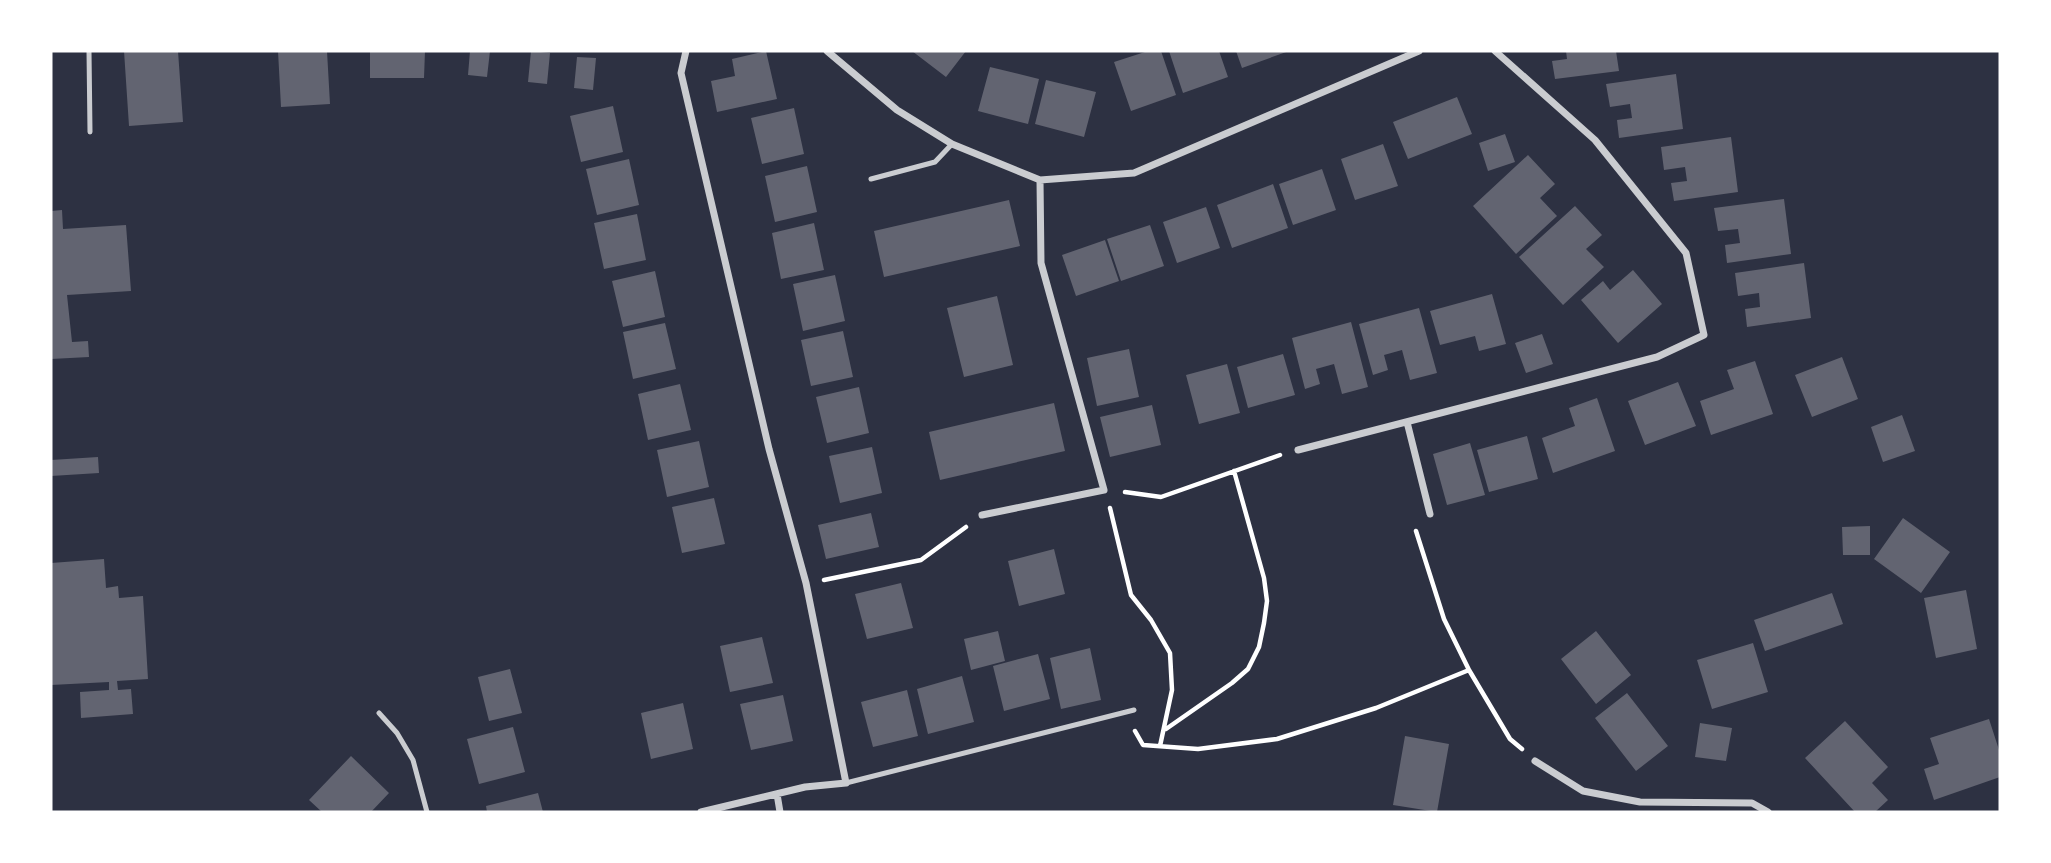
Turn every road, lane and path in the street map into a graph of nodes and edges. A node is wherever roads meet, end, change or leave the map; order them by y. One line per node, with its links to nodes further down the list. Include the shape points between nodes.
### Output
1 (89, 51): 6 (lane)
2 (686, 51): 16 (street, via 681,73 769,449)
3 (827, 51): 7 (street, via 897,110)
4 (1419, 51): 9 (street, via 1134,173)
5 (1495, 51): 10 (street, via 1595,140 1686,253 1704,335 1657,357)
6 (90, 132)
7 (952, 144): 8 (lane, via 935,162); 9 (street)
8 (871, 179)
9 (1040, 180): 13 (street, via 1041,263)
10 (1407, 422): 11 (street); 14 (street)
11 (1298, 450): 12 (path)
12 (1234, 471): 13 (path, via 1161,497); 21 (path, via 1264,578 1267,601 1259,647 1248,669 1232,683)
13 (1104, 490): 15 (street); 21 (path, via 1131,595 1170,653 1172,690)
14 (1430, 514): 17 (path, via 1413,520 1444,619)
15 (982, 515): 16 (path, via 921,560)
16 (806, 583): 24 (street)
17 (1469, 670): 22 (path, via 1376,708 1278,739 1198,749); 23 (path, via 1510,739)
18 (1134, 710): 20 (lane)
19 (379, 713): 26 (lane, via 413,761)
20 (1123, 713): 22 (path, via 1143,745); 24 (lane)
21 (1164, 730): 22 (path)
22 (1160, 746)
23 (1535, 761): 29 (street, via 1583,791 1640,802 1752,803)
24 (846, 783): 25 (street)
25 (777, 794): 27 (street); 28 (street)
26 (427, 812)
27 (701, 812)
28 (780, 812)
29 (1768, 812)

